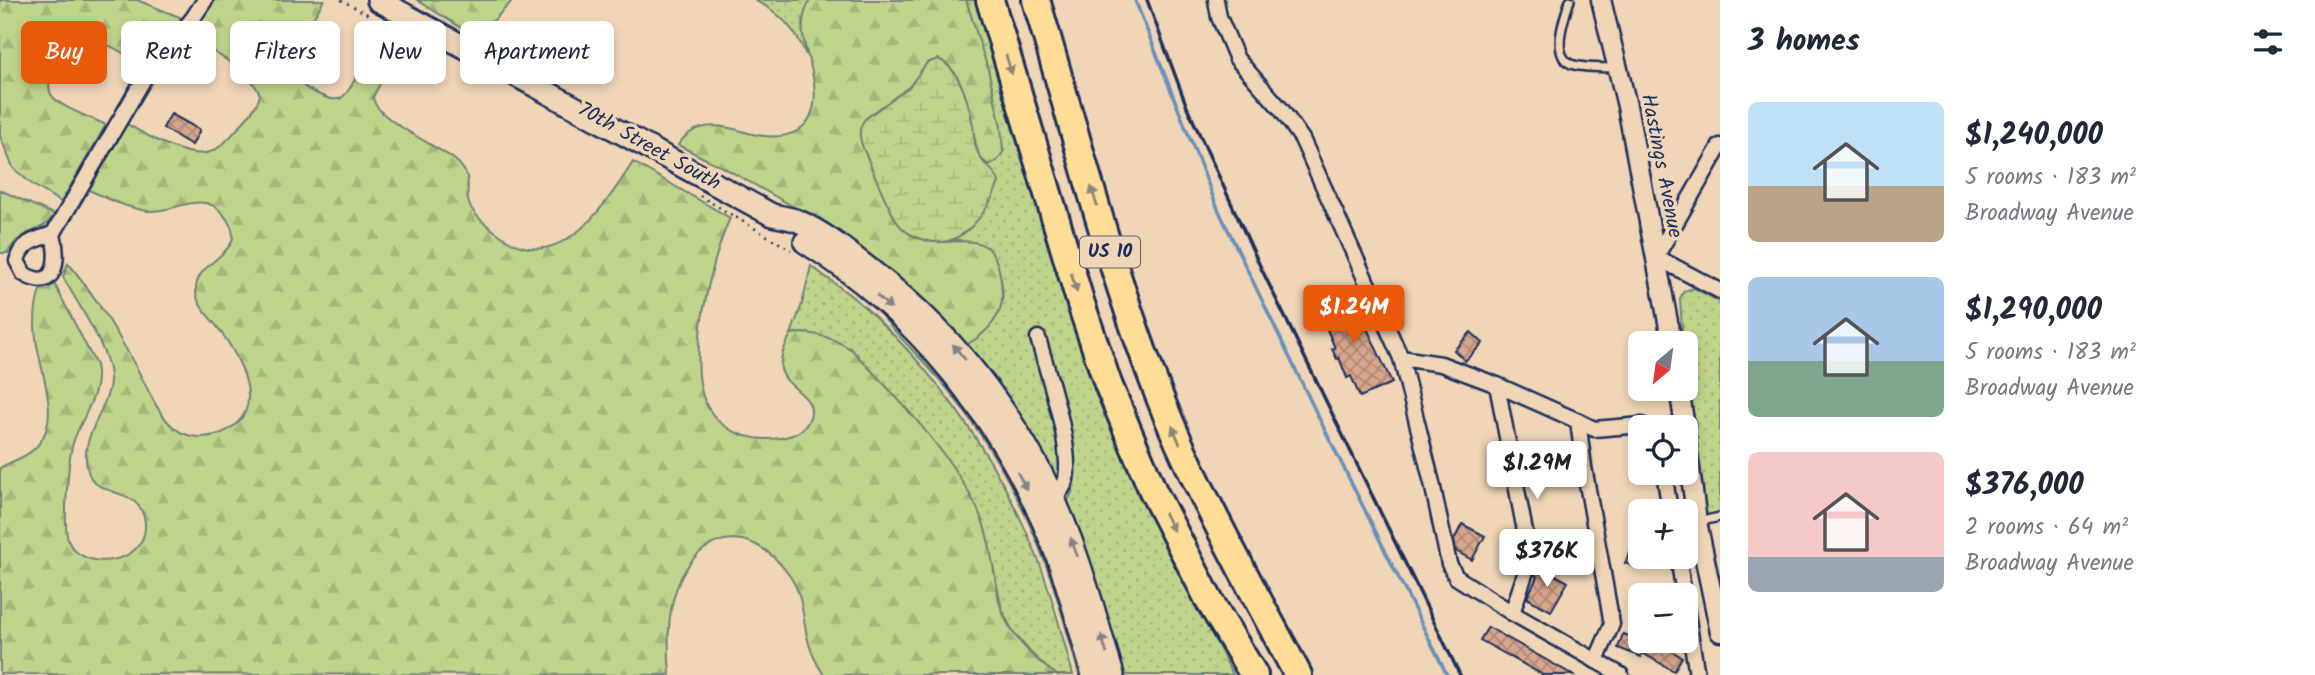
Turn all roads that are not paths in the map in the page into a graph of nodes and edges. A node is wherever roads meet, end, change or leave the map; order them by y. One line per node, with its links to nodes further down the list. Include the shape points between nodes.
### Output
1 (205, 0): 11 (street, via 145,77)
2 (990, 0): 25 (highway, US 10, one-way to 25, via 1108,384 1153,491)
3 (1035, 0): 20 (highway, US 10, one-way to 3, via 1135,330)
4 (1216, 0): 16 (street, via 1237,59 1301,139)
5 (1570, 0): 8 (lane, via 1560,44 1567,61)
6 (1601, 0): 8 (street, Hastings Avenue)
7 (378, 10): 10 (main road, 70th Street South)
8 (1618, 68): 12 (street, Hastings Avenue)
9 (1720, 146): 12 (street)
10 (772, 215): 21 (main road, 70th Street South, one-way to 10, via 993,396 939,330 844,250 797,220); 30 (main road, 70th Street South, one-way to 30, via 896,313 977,406 1021,478 1052,542)
11 (53, 234)
12 (1656, 257): 13 (street); 14 (street, Hastings Avenue)
13 (1720, 290)
14 (1670, 331)
15 (1038, 338): 21 (street, via 1067,461 1064,484)
16 (1401, 358): 17 (street, via 1441,364); 26 (street, via 1449,564 1460,581)
17 (1497, 385): 18 (street); 26 (street, via 1527,542 1526,571)
18 (1578, 421): 19 (street, via 1594,429); 29 (street, via 1612,624)
19 (1628, 426)
20 (1204, 497): 34 (highway, US 10); 35 (highway)
21 (1054, 498): 31 (main road, 70th Street South, one-way to 21, via 1082,570)
22 (1720, 517): 23 (lane)
23 (1698, 522)
24 (1698, 527): 27 (street)
25 (1210, 602): 32 (highway); 33 (highway, US 10)
26 (1512, 613): 29 (street)
27 (1720, 632)
28 (1693, 653): 37 (street)
29 (1596, 660): 36 (street)
30 (1093, 675)
31 (1113, 675)
32 (1239, 675)
33 (1254, 675)
34 (1298, 675)
35 (1314, 675)
36 (1621, 675)
37 (1697, 675)

